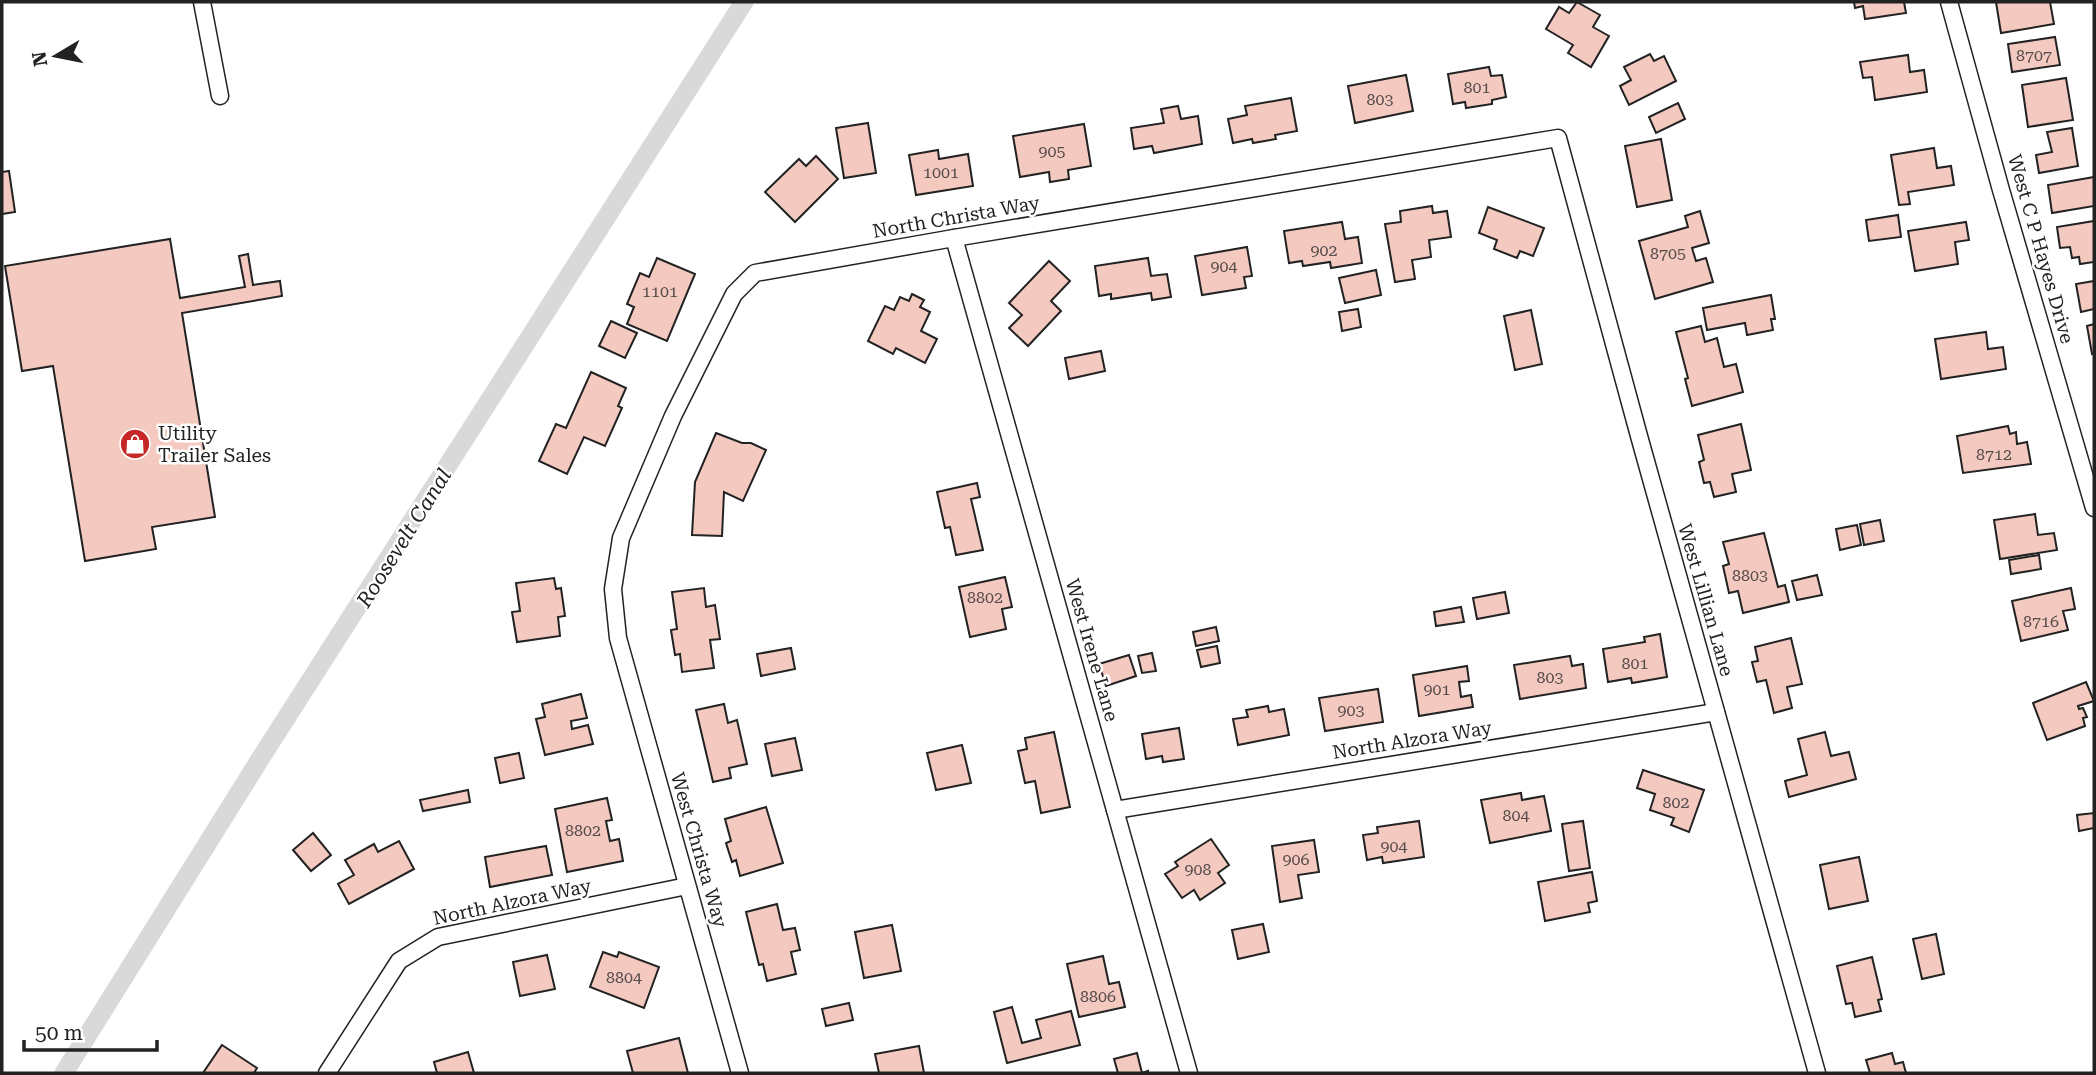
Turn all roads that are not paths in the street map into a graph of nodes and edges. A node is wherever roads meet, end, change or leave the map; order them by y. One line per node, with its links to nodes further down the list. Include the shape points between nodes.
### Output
1 (202, 2): 3 (street)
2 (1949, 2): 6 (street, West C P Hayes Drive)
3 (220, 96)
4 (1558, 138): 5 (street, North Christa Way); 8 (street, West Lillian Lane)
5 (954, 238): 7 (street, North Christa Way, via 755,273 734,294 673,416 621,538 613,589); 9 (street, West Irene Lane)
6 (2094, 508)
7 (618, 638): 10 (street, West Christa Way)
8 (1716, 712): 9 (street, North Alzora Way); 14 (street, West Lillian Lane)
9 (1115, 810): 13 (street, West Irene Lane)
10 (687, 886): 11 (street, North Alzora Way, via 438,937 399,961); 12 (street, West Christa Way)
11 (327, 1073)
12 (740, 1073)
13 (1189, 1073)
14 (1817, 1073)

